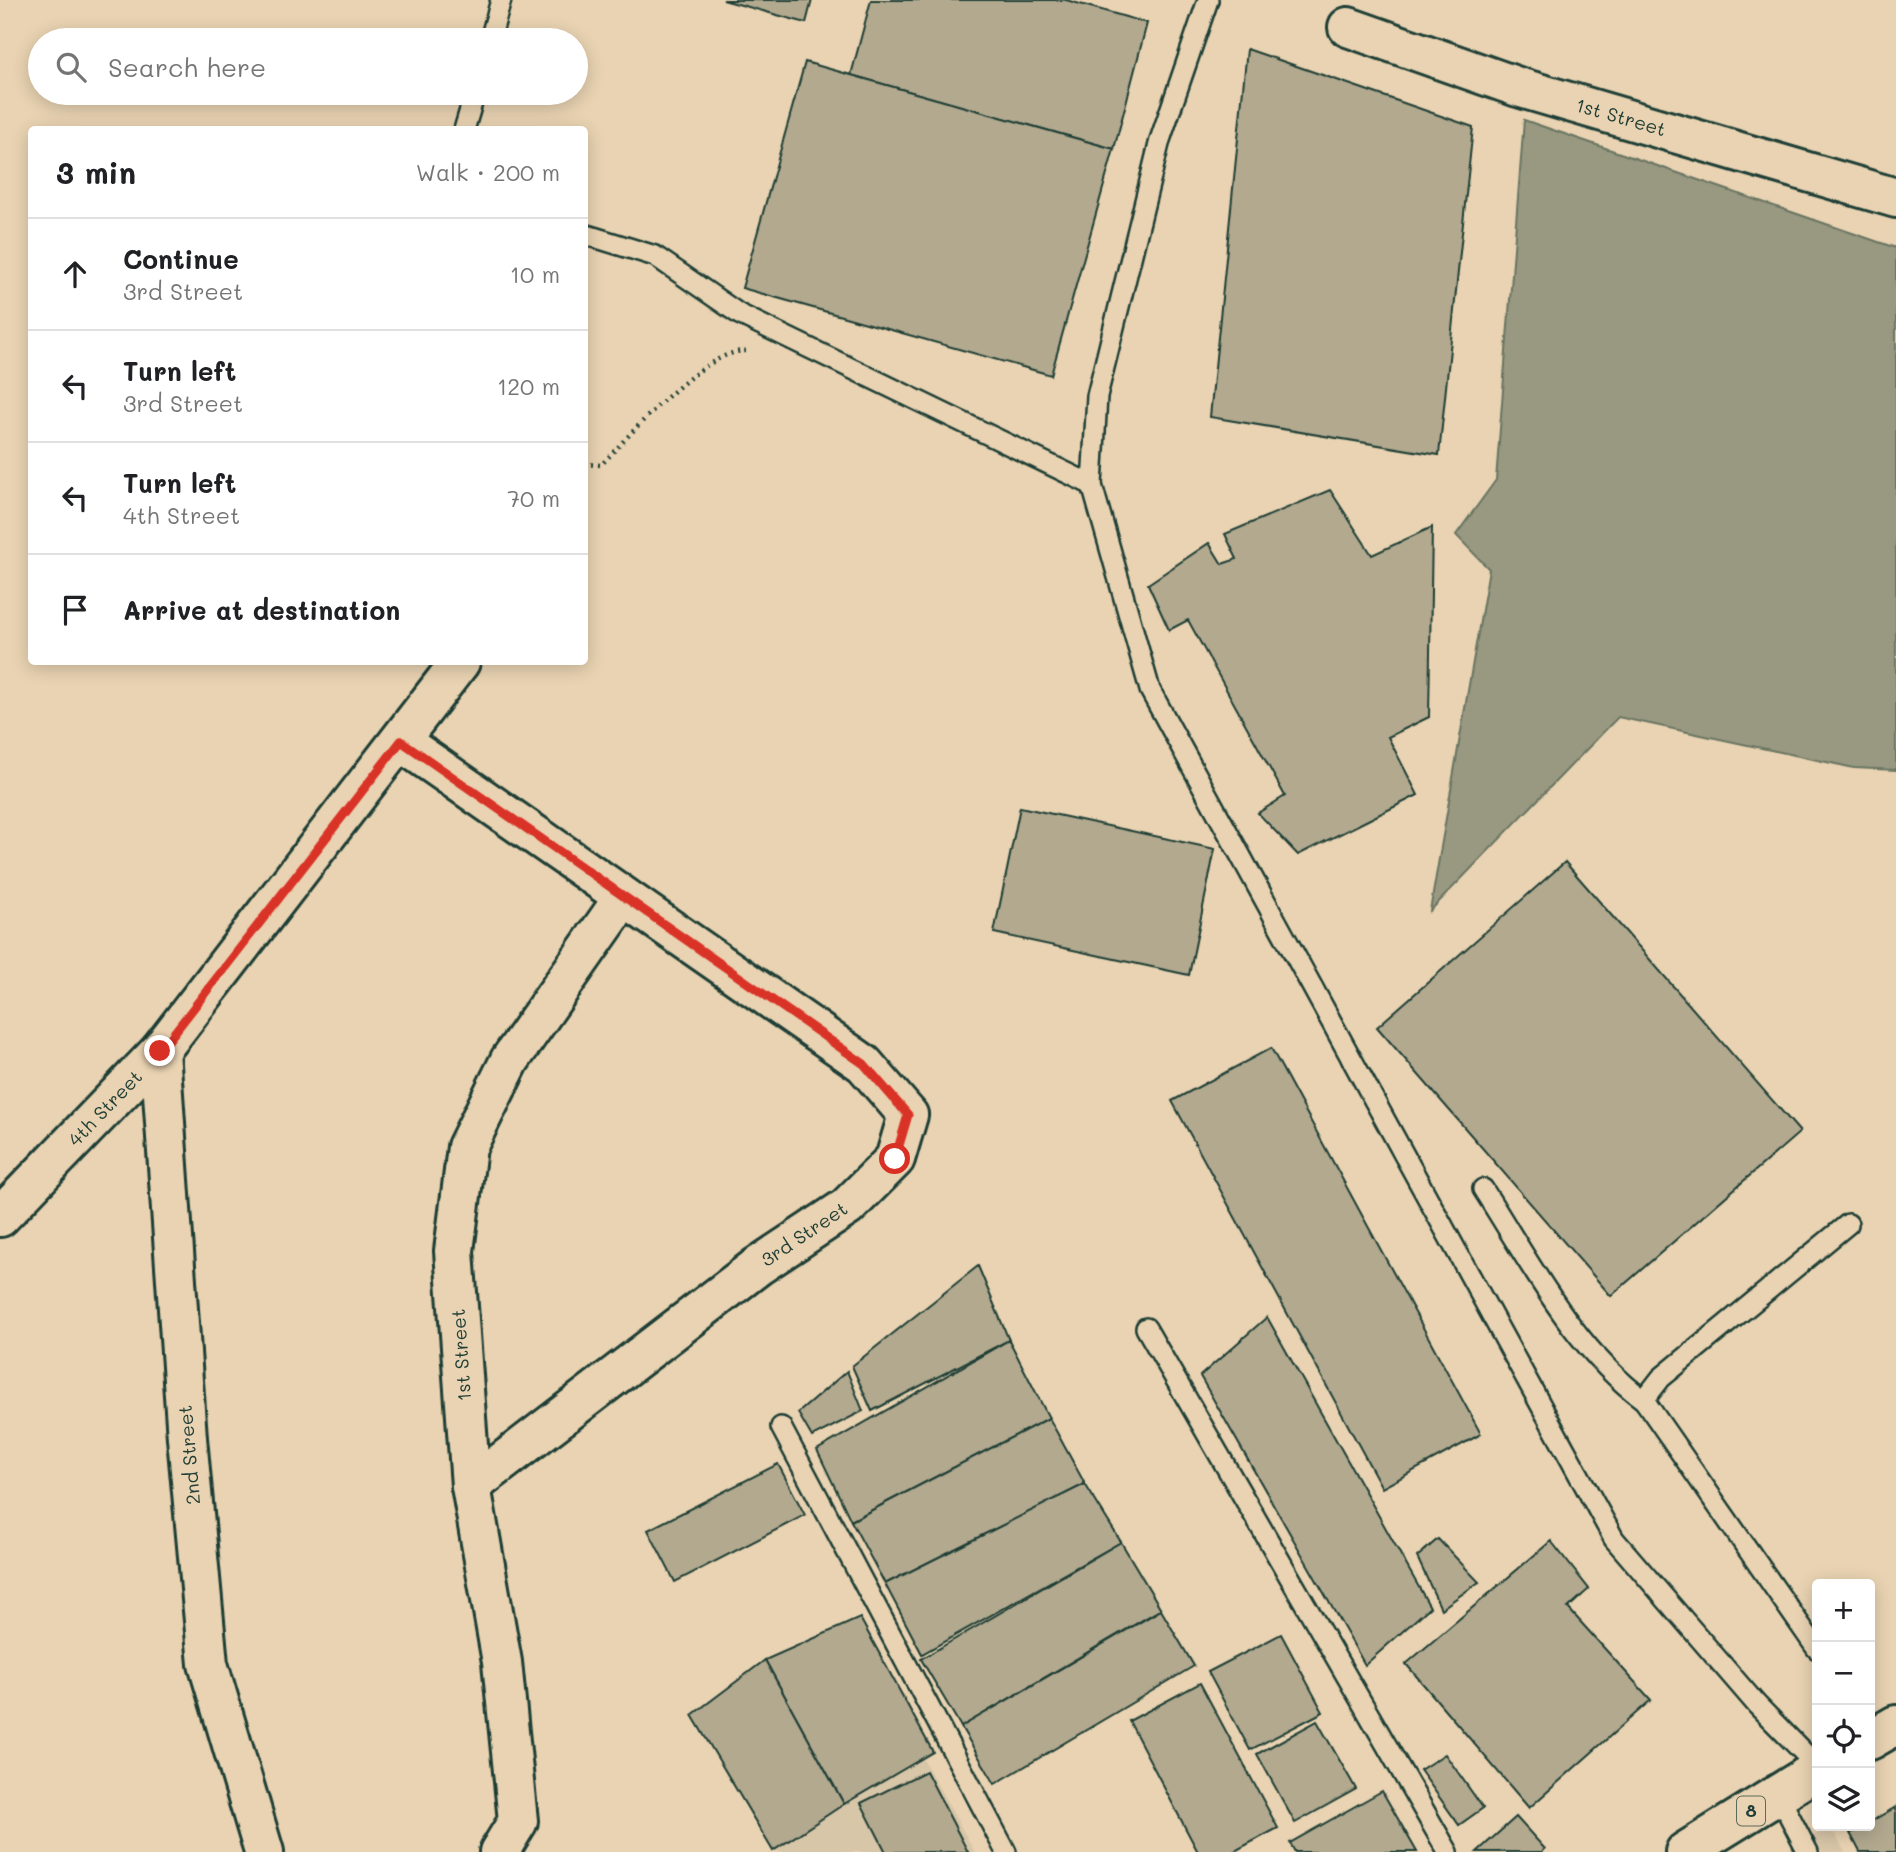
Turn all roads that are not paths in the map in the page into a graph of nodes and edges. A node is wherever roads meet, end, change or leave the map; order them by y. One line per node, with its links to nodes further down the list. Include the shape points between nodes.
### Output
1 (501, 0): 4 (lane)
2 (1206, 0): 9 (lane, via 1160,140 1097,396)
3 (1348, 27): 7 (street, 1st Street, via 1518,87)
4 (493, 28)
5 (471, 105): 6 (lane)
6 (465, 126)
7 (1896, 198)
8 (588, 235): 9 (lane, via 655,256 738,314)
9 (1092, 485): 22 (lane, via 1150,690 1614,1539)
10 (458, 665): 11 (street, 4th Street)
11 (401, 741): 12 (street, 3rd Street); 13 (street, 4th Street)
12 (624, 897): 20 (street, 1st Street, via 510,1060 467,1147 454,1251); 20 (street, 3rd Street, via 864,1064 908,1115 895,1159 846,1207 758,1266)
13 (160, 1051): 15 (street, 4th Street); 25 (street, 2nd Street, via 208,1664)
14 (1483, 1189): 18 (lane, via 1571,1325 1604,1364)
15 (0, 1217)
16 (1848, 1224): 18 (lane, via 1661,1378)
17 (1146, 1328): 28 (lane)
18 (1644, 1400): 21 (lane)
19 (781, 1427): 27 (lane)
20 (471, 1486): 26 (street, 1st Street, via 502,1662 518,1821)
21 (1812, 1642)
22 (1812, 1763)
23 (1812, 1771): 24 (street, 8)
24 (1778, 1794): 29 (street, 8); 30 (lane)
25 (264, 1852)
26 (499, 1852)
27 (1006, 1852)
28 (1448, 1852)
29 (1685, 1852)
30 (1808, 1852)

